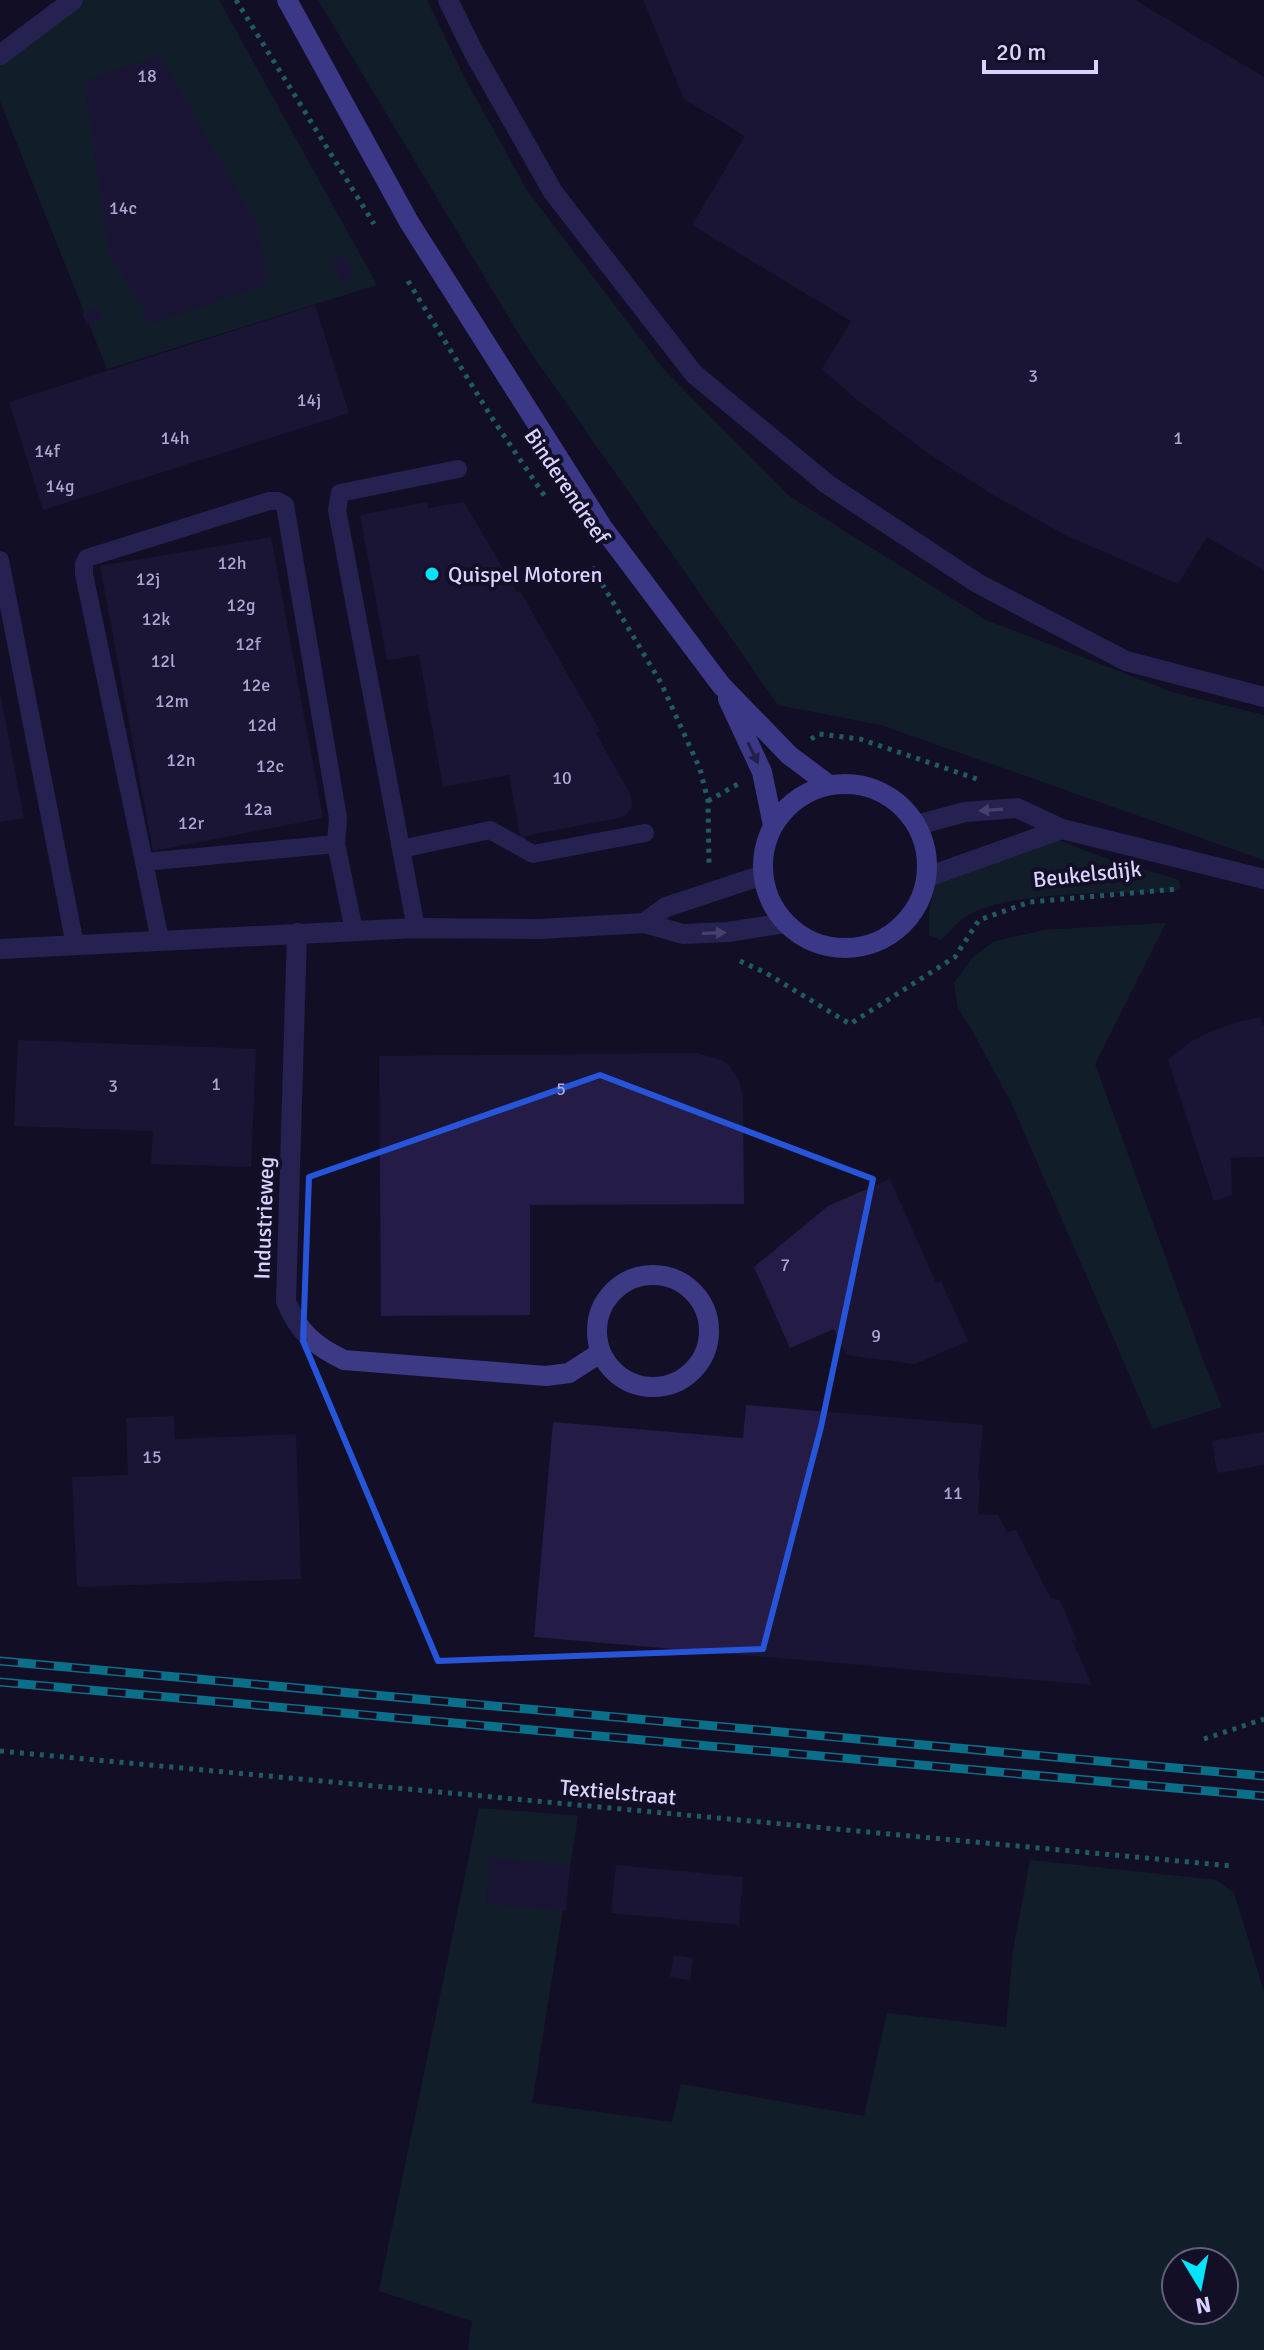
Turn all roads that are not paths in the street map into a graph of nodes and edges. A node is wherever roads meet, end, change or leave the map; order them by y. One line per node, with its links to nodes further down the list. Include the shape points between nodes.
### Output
1 (73, 0): 4 (street)
2 (287, 0): 7 (main road, Binderendreef, via 409,222 505,374 603,528)
3 (448, 0): 8 (street, via 553,192 694,374 827,484 977,583 1126,661)
4 (0, 55)
5 (458, 469): 15 (lane, via 340,493 337,510)
6 (0, 560): 26 (lane)
7 (721, 685): 9 (main road, Binderendreef, via 789,755); 10 (main road, Binderendreef, one-way to 10, via 762,772)
8 (1264, 697)
9 (829, 785): 10 (main road, via 787,806); 11 (main road, via 855,784 879,791 901,805)
10 (773, 825): 17 (main road)
11 (917, 825): 12 (street, Beukelsdijk, one-way to 11, via 1017,808 965,812); 18 (main road, via 926,850)
12 (1062, 829): 18 (street, Beukelsdijk); 19 (street, Beukelsdijk)
13 (645, 833): 15 (lane, via 533,854 490,830)
14 (336, 844): 16 (lane); 16 (lane, via 338,818 285,505 269,501 87,558 84,564); 23 (lane)
15 (401, 849): 22 (lane)
16 (144, 862): 25 (lane)
17 (763, 875): 20 (street, via 666,907); 21 (main road, via 770,901)
18 (927, 877): 21 (main road, via 913,912 888,936 856,947 830,947)
19 (1264, 879)
20 (644, 923): 21 (street, one-way to 21, via 683,934); 22 (street)
21 (785, 923)
22 (416, 928): 23 (street)
23 (354, 930): 24 (street)
24 (297, 933): 25 (street); 28 (street, Industrieweg, via 286,1301 292,1317 318,1347 344,1360 546,1376 569,1373)
25 (160, 940): 26 (street)
26 (75, 945): 27 (street)
27 (0, 949)
28 (600, 1353): 28 (street, via 615,1374 637,1386 663,1387 686,1378 703,1359 711,1335 706,1309 691,1289 669,1276 644,1275 620,1285 603,1304 596,1328)

